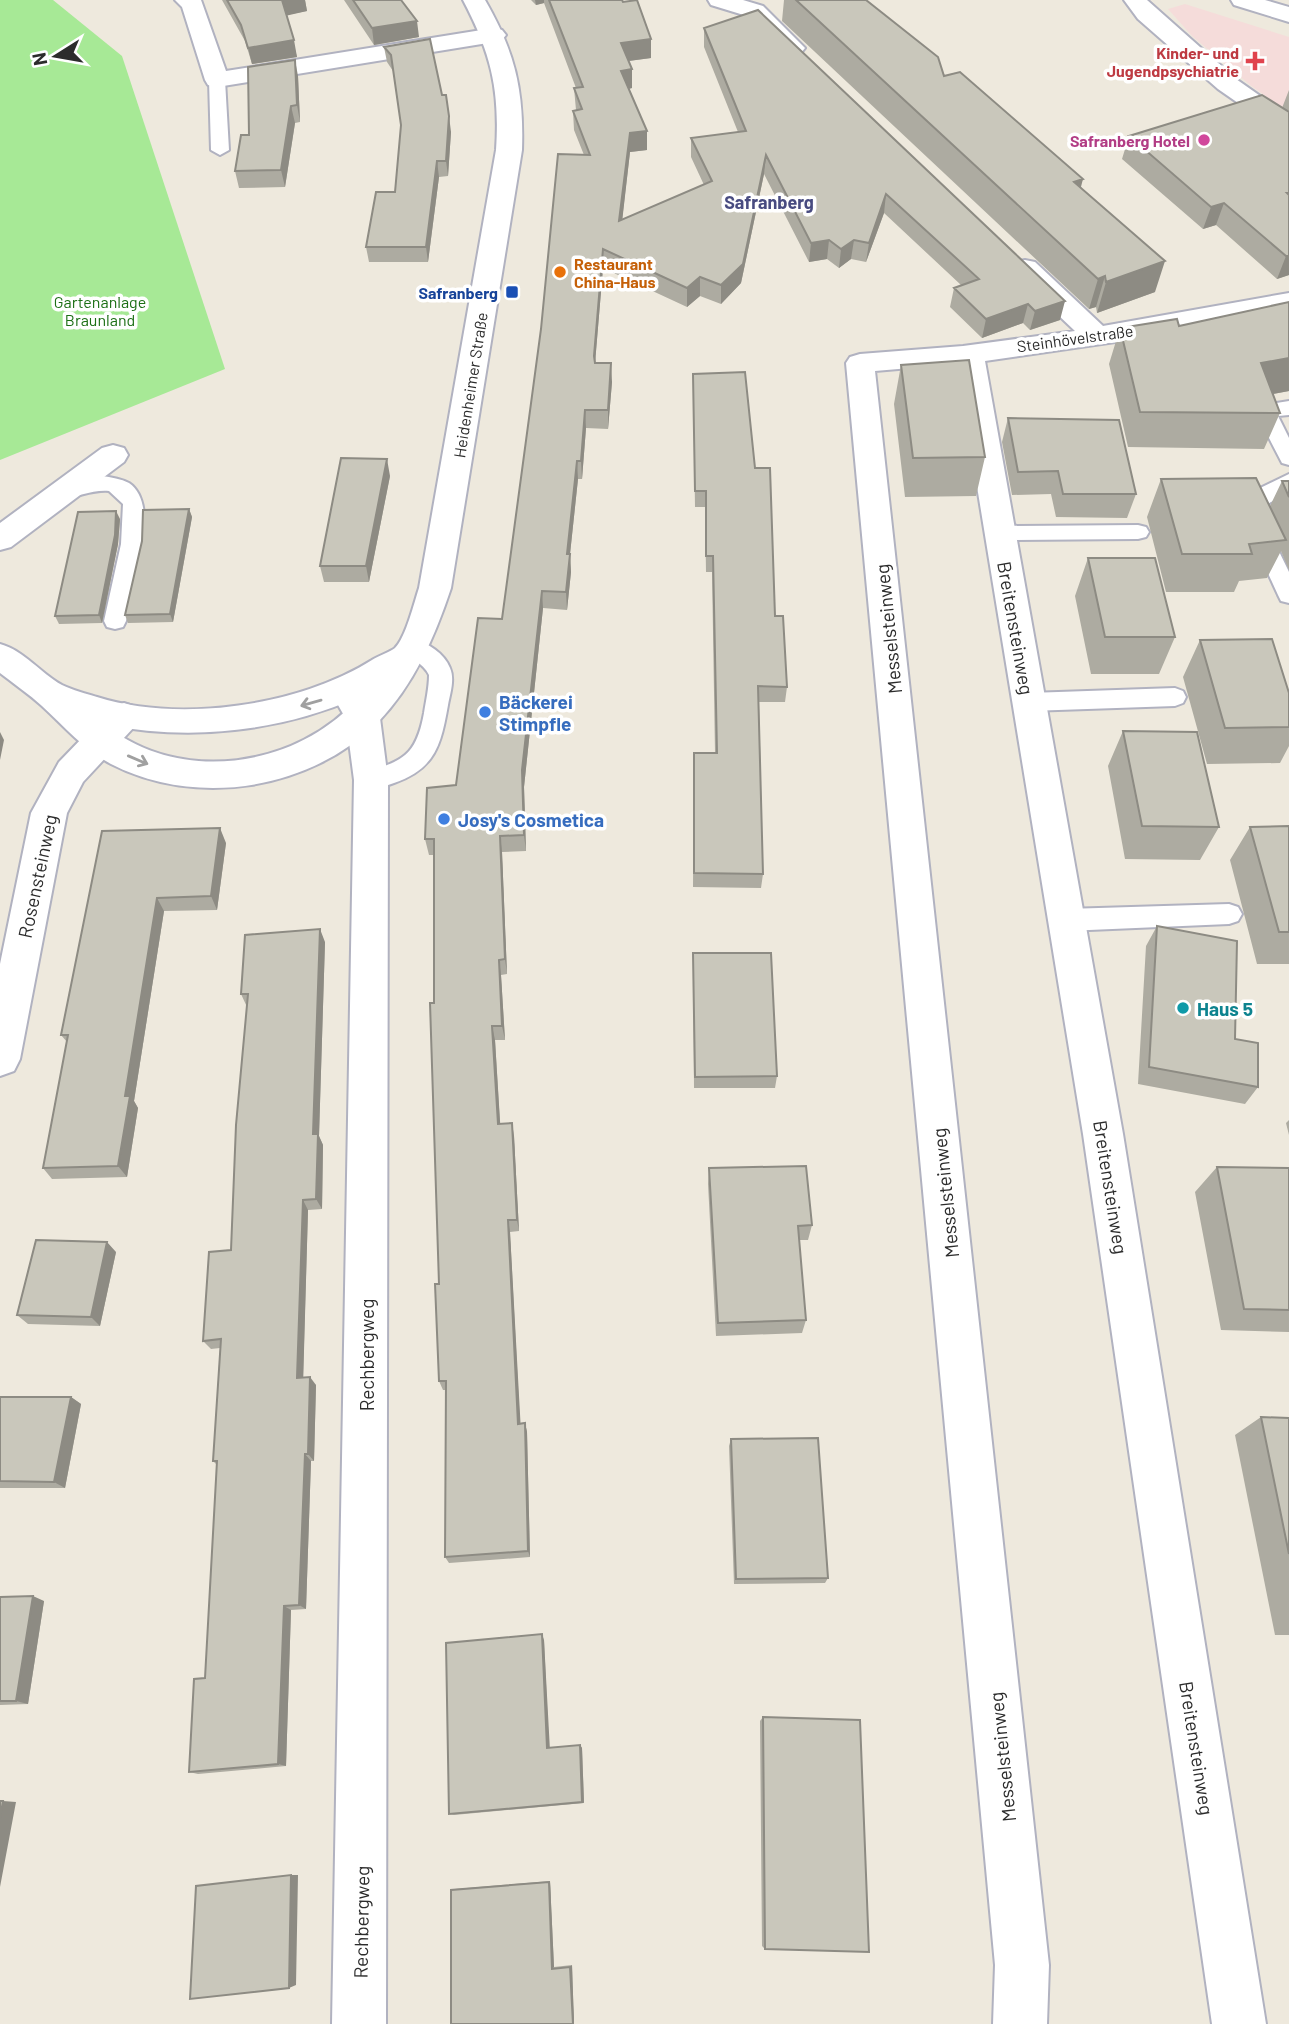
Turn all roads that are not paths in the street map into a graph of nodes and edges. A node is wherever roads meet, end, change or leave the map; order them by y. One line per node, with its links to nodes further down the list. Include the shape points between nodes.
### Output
1 (186, 0): 9 (street, via 192,4)
2 (474, 0): 7 (street, Heidenheimer Straße)
3 (719, 0): 8 (street, via 755,12)
4 (1135, 0): 10 (street, via 1227,84)
5 (1242, 0): 6 (street)
6 (1289, 15)
7 (494, 35): 9 (street); 27 (street, Heidenheimer Straße, via 507,66 509,150 435,588)
8 (814, 68)
9 (217, 80): 11 (lane)
10 (1289, 127)
11 (220, 150)
12 (1005, 249): 14 (street)
13 (1289, 302): 14 (street, Steinhövelstraße)
14 (1097, 336): 15 (street, Steinhövelstraße)
15 (969, 353): 16 (street, Steinhövelstraße); 23 (street, Breitensteinweg)
16 (860, 363): 38 (street, Messelsteinweg, via 1022,1965)
17 (1289, 408): 19 (lane, via 1265,411)
18 (113, 455): 21 (street)
19 (1289, 457)
20 (1289, 481): 25 (lane, via 1248,508)
21 (63, 492): 24 (street); 26 (lane, via 88,484 114,485 133,504 134,522)
22 (1138, 532): 23 (lane)
23 (1000, 533): 30 (street, Breitensteinweg)
24 (0, 540)
25 (1289, 595)
26 (115, 621)
27 (412, 647): 31 (street, Heidenheimer Straße, via 383,693); 33 (lane, via 440,670 431,739 411,765)
28 (0, 656): 32 (street, Heidenheimer Straße, via 45,690)
29 (1175, 697): 30 (lane)
30 (1029, 702): 35 (street, Breitensteinweg)
31 (355, 704): 32 (street, one-way to 32, via 309,705 248,716); 32 (street, Heidenheimer Straße, one-way to 31, via 144,764 195,775 228,774 279,766 313,753 336,740); 33 (street, Rechbergweg)
32 (112, 728): 36 (street, Rosensteinweg, via 71,772 49,813)
33 (371, 780): 37 (street, Rechbergweg)
34 (1229, 914): 35 (lane)
35 (1066, 920): 39 (street, Breitensteinweg, via 1103,1133)
36 (0, 1059)
37 (359, 2024)
38 (1020, 2024)
39 (1239, 2024)

